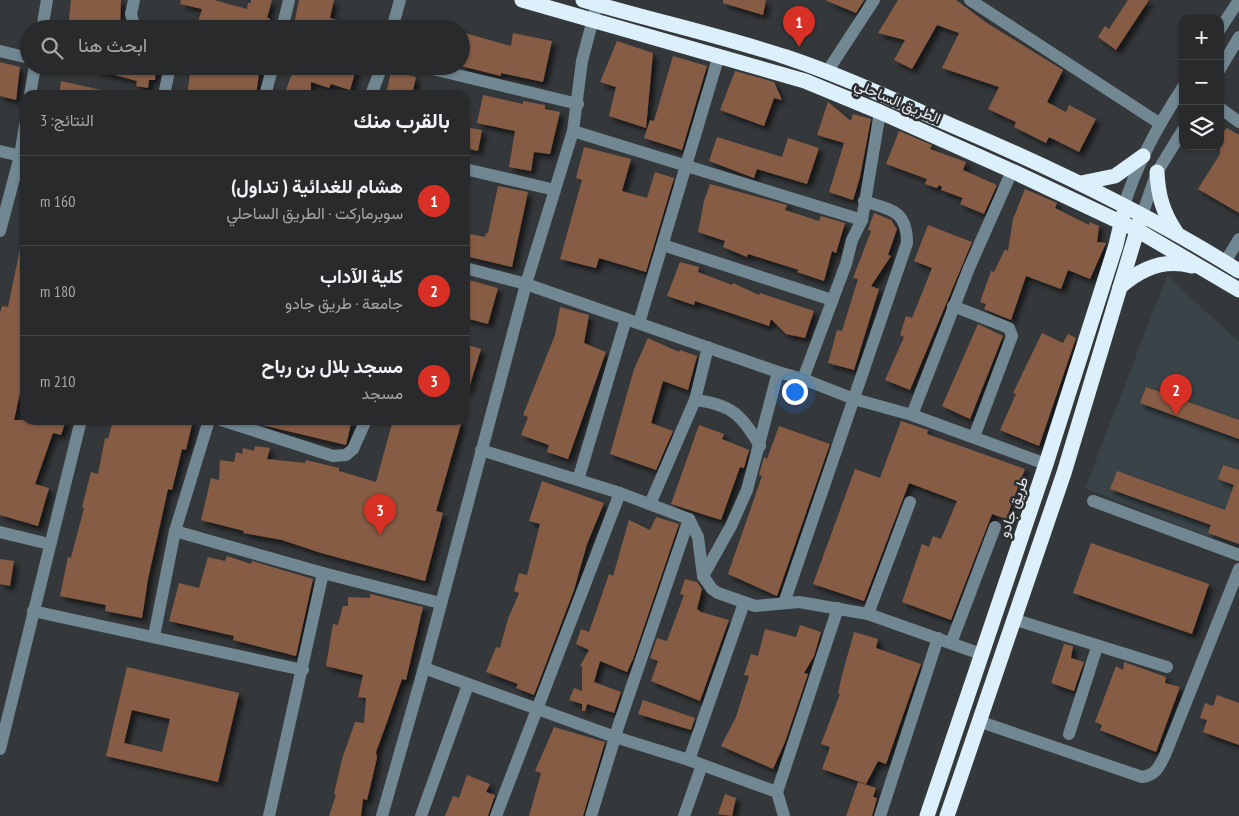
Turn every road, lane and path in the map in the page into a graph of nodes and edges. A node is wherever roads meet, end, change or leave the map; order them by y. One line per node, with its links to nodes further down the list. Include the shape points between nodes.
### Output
1 (47, 0): 10 (street)
2 (134, 0): 11 (street)
3 (289, 0): 12 (street)
4 (400, 0): 13 (street)
5 (522, 0): 14 (highway, الطريق الساحلي)
6 (874, 0): 21 (street)
7 (970, 0): 36 (street)
8 (1239, 0): 15 (street)
9 (590, 2): 14 (street); 21 (highway, الطريق الساحلي, via 718,36)
10 (44, 20)
11 (133, 20)
12 (284, 20)
13 (394, 20)
14 (592, 20): 18 (highway, الطريق الساحلي); 32 (street, via 582,60)
15 (1224, 23)
16 (1239, 37): 20 (street)
17 (0, 51): 19 (street)
18 (719, 55): 34 (highway, الطريق الساحلي, via 805,81); 43 (street)
19 (20, 56)
20 (1224, 62)
21 (827, 72): 47 (highway, الطريق الساحلي, via 1019,153)
22 (33, 75): 27 (street)
23 (168, 75): 28 (street)
24 (271, 75): 29 (street)
25 (379, 75): 30 (street)
26 (457, 75): 32 (street)
27 (31, 90)
28 (165, 90)
29 (266, 90)
30 (373, 90)
31 (1179, 93): 36 (street)
32 (578, 104): 37 (street)
33 (1224, 111): 35 (street)
34 (880, 112): 45 (highway, الطريق الساحلي); 49 (street)
35 (1239, 122)
36 (1159, 123): 41 (street)
37 (573, 131): 43 (street); 48 (street)
38 (1179, 136): 46 (street)
39 (0, 151): 40 (street)
40 (20, 156)
41 (1143, 156): 47 (highway, via 1115,176); 50 (street)
42 (20, 164): 54 (street)
43 (686, 166): 52 (street); 58 (street)
44 (470, 170): 48 (street)
45 (1012, 171): 53 (highway, الطريق الساحلي); 67 (street)
46 (1157, 172): 51 (street); 56 (highway, via 1162,204)
47 (1081, 183): 50 (highway, الطريق الساحلي)
48 (555, 190): 63 (street)
49 (864, 201): 52 (street); 73 (street, via 894,211 902,217 907,231 906,243)
50 (1124, 206): 51 (highway, الطريق الساحلي); 53 (highway, طريق جادو)
51 (1142, 215): 55 (highway); 56 (highway, الطريق الساحلي)
52 (862, 220): 66 (street)
53 (1121, 223): 55 (highway, الطريق الساحلي); 83 (highway, طريق جادو)
54 (0, 230)
55 (1138, 230): 60 (highway, الطريق الساحلي); 64 (highway)
56 (1176, 234): 59 (highway, الطريق الساحلي)
57 (1239, 239): 59 (street)
58 (663, 244): 66 (street); 69 (street)
59 (1225, 262): 62 (highway, الطريق الساحلي)
60 (1202, 268): 64 (highway, via 1166,263 1132,276); 65 (highway, الطريق الساحلي)
61 (470, 269): 63 (street)
62 (1239, 271)
63 (526, 284): 68 (street); 82 (street)
64 (1119, 288): 104 (highway, via 1064,473)
65 (1239, 290)
66 (832, 300): 72 (street)
67 (954, 306): 75 (street); 80 (street, via 1012,331 1012,339)
68 (626, 319): 69 (street); 84 (street)
69 (639, 323): 70 (street)
70 (708, 347): 71 (street); 74 (street)
71 (778, 372): 72 (street); 81 (street)
72 (803, 379): 73 (street)
73 (854, 399): 75 (street); 100 (street)
74 (695, 400): 81 (street, via 718,403 747,422); 88 (street)
75 (912, 415): 80 (street)
76 (80, 425): 93 (street)
77 (207, 425): 91 (street)
78 (237, 425): 79 (street, via 333,456 346,455 353,448)
79 (364, 425)
80 (974, 437): 83 (street)
81 (760, 446): 97 (street, via 747,490)
82 (481, 450): 84 (street); 98 (street)
83 (1046, 464): 109 (highway, طريق جادو)
84 (578, 480): 85 (street)
85 (620, 493): 88 (street); 114 (street)
86 (1093, 501): 94 (street)
87 (910, 502): 103 (street)
88 (650, 504): 89 (street)
89 (689, 519): 97 (street, via 698,537); 117 (street)
90 (995, 527): 107 (street)
91 (175, 531): 96 (street); 105 (street)
92 (0, 532): 93 (street)
93 (49, 544): 102 (street)
94 (1239, 555)
95 (1239, 569): 115 (street, via 1165,755 1158,770 1150,776 1142,777)
96 (323, 573): 98 (street); 112 (street)
97 (703, 576): 99 (street, via 712,589)
98 (440, 602): 111 (street)
99 (744, 603): 100 (street, via 761,606); 119 (street)
100 (784, 603): 101 (street)
101 (838, 608): 103 (street); 121 (street)
102 (33, 611): 105 (street); 118 (street)
103 (868, 614): 106 (street)
104 (1013, 619): 108 (street); 115 (highway)
105 (154, 636): 112 (street)
106 (938, 638): 107 (street); 129 (street)
107 (951, 643): 109 (street)
108 (1097, 647): 110 (street); 116 (street)
109 (981, 654): 130 (highway, طريق جادو)
110 (1167, 667)
111 (424, 668): 113 (street); 123 (street)
112 (303, 670): 122 (street)
113 (468, 685): 114 (street); 124 (street)
114 (539, 710): 117 (street); 125 (street)
115 (978, 721): 131 (highway)
116 (1069, 734)
117 (615, 737): 119 (street); 126 (street)
118 (0, 749)
119 (689, 760): 120 (street)
120 (702, 765): 121 (street); 127 (street)
121 (777, 792): 128 (street)
122 (269, 816)
123 (382, 816)
124 (421, 816)
125 (496, 816)
126 (591, 816)
127 (684, 816)
128 (784, 816)
129 (880, 816)
130 (927, 816)
131 (947, 816)

